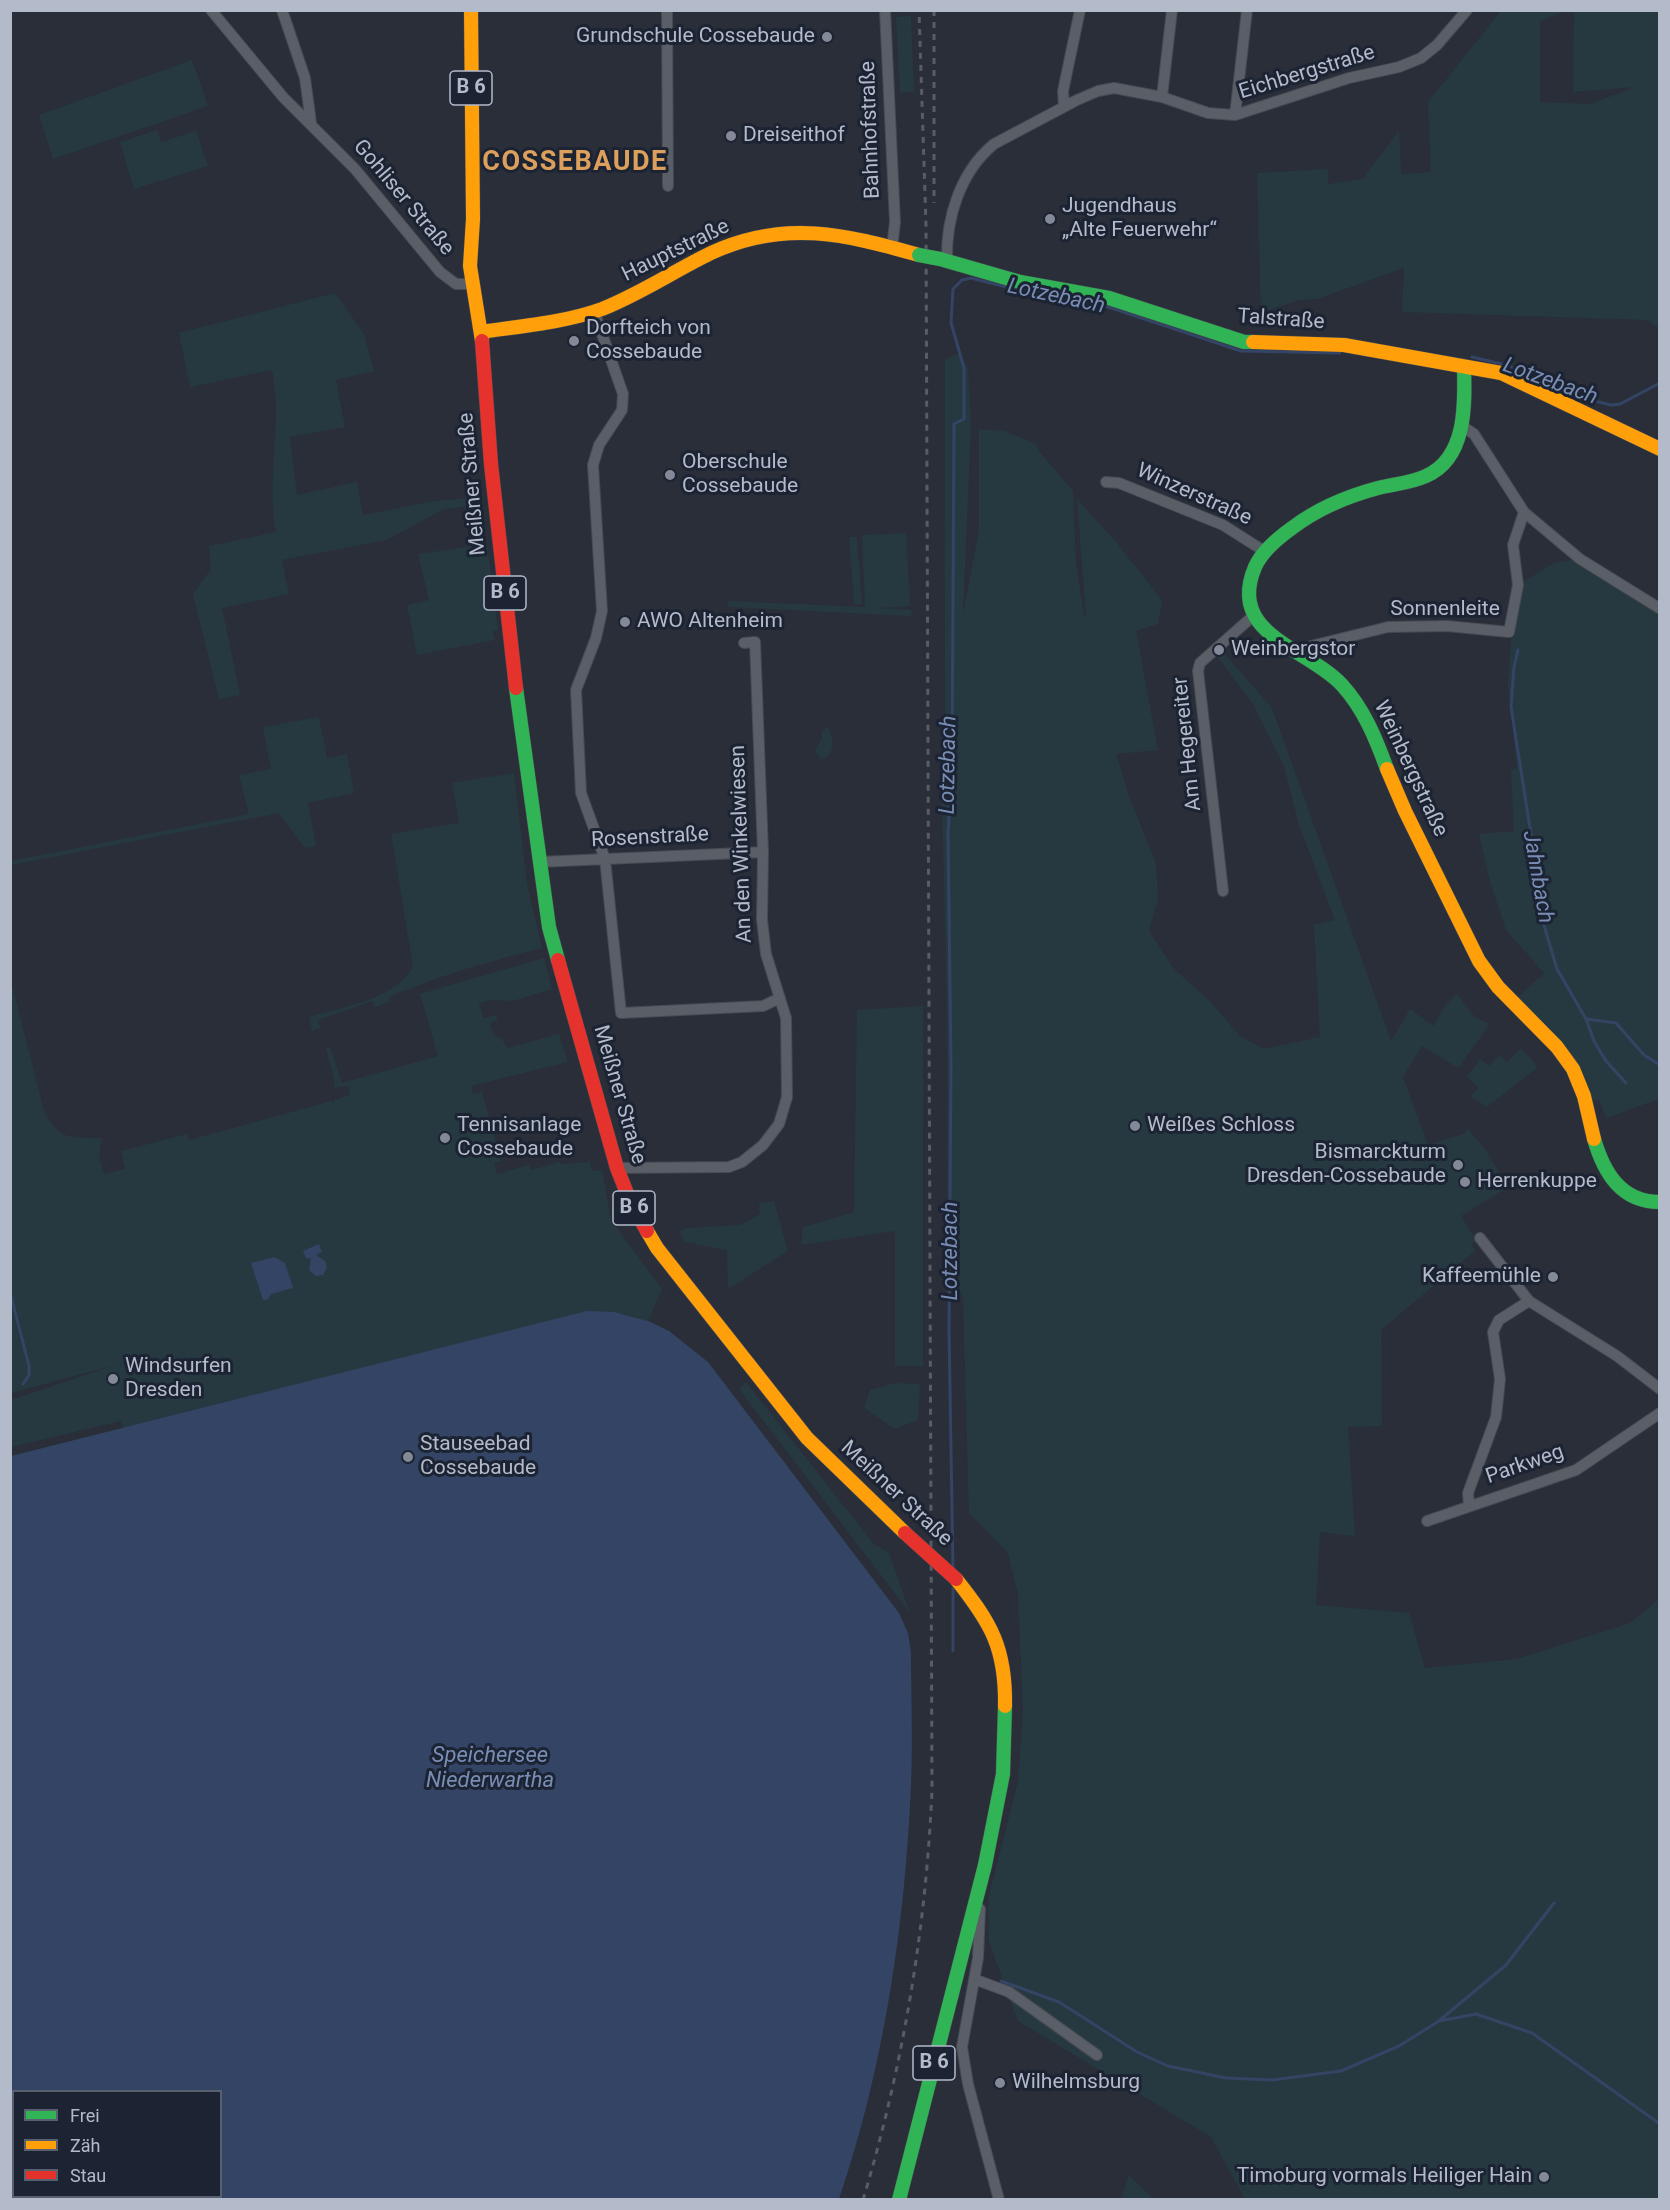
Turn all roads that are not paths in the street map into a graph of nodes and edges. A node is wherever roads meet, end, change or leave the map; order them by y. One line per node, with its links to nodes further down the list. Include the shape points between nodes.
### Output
1 (211, 10): 13 (street, Gohliser Straße)
2 (282, 10): 13 (street, via 305,78)
3 (471, 10): 17 (main road, B 6)
4 (667, 10): 14 (street)
5 (885, 10): 15 (street, Bahnhofstraße, via 895,222)
6 (1080, 10): 11 (street, via 1063,91)
7 (1172, 10): 10 (street)
8 (1247, 10): 12 (street)
9 (1467, 10): 12 (street, Eichbergstraße, via 1421,58)
10 (1162, 97): 11 (street, Eichbergstraße, via 1114,88); 12 (street, Eichbergstraße, via 1208,112)
11 (1064, 106): 16 (street, Eichbergstraße, via 984,153 954,203)
12 (1235, 115)
13 (311, 123): 17 (street, Gohliser Straße, via 355,169 440,272 456,284)
14 (668, 186)
15 (892, 248): 16 (main road, Talstraße, bridge); 18 (main road, Hauptstraße, via 807,233 771,233 705,257)
16 (943, 259): 20 (main road, Talstraße, via 1020,282 1109,298 1244,342 1344,345)
17 (472, 284): 19 (main road, B 6)
18 (594, 311): 19 (main road, Hauptstraße); 31 (street, via 623,394 622,410 599,446 593,465 602,610 576,690 581,793)
19 (481, 332): 32 (main road, Meißner Straße / B 6, via 491,464)
20 (1464, 367): 21 (main road); 22 (main road, Talstraße, via 1520,380)
21 (1462, 426): 24 (street, via 1474,434); 25 (main road, via 1446,460 1430,475 1335,503 1294,526)
22 (1659, 450)
23 (1106, 482): 25 (street, Winzerstraße, via 1119,483 1223,525)
24 (1524, 512): 26 (street, via 1580,559); 29 (street, Sonnenleite, via 1513,545 1518,585 1509,632 1447,626 1388,627 1311,646)
25 (1264, 551): 27 (main road, via 1250,586)
26 (1659, 608)
27 (1253, 616): 29 (main road, Weinbergstraße); 33 (street, Am Hegereiter, via 1200,663 1198,671)
28 (744, 643): 30 (street, An den Winkelwiesen, via 755,642)
29 (1304, 656): 36 (main road, Weinbergstraße, via 1340,683 1370,724 1396,791 1471,948 1497,986 1573,1069 1585,1098 1594,1141 1612,1179 1639,1200)
30 (763, 852): 31 (street, Rosenstraße); 34 (street, An den Winkelwiesen, via 762,920 766,954)
31 (604, 859): 32 (street, Rosenstraße); 34 (street, via 621,1013 763,1006)
32 (539, 862): 35 (main road, Meißner Straße / B 6, via 555,950)
33 (1223, 891)
34 (780, 998): 35 (street, An den Winkelwiesen, via 786,1018 787,1097 779,1124 763,1145 729,1167)
35 (617, 1168): 43 (main road, Meißner Straße / B 6, bridge, via 643,1226 807,1438 956,1579 986,1617 1002,1664 1006,1732 1004,1774)
36 (1659, 1202)
37 (1480, 1238): 38 (street)
38 (1529, 1301): 39 (street, via 1617,1356); 41 (street, via 1499,1320 1493,1332 1500,1379 1496,1417 1468,1493)
39 (1659, 1389)
40 (1659, 1413): 41 (street, Parkweg, via 1576,1470)
41 (1469, 1506): 42 (street, Parkweg)
42 (1427, 1521)
43 (976, 1900): 44 (street, via 980,1907); 46 (main road, B 6)
44 (974, 1979): 45 (street, via 1009,1992); 47 (street, via 964,2030 964,2067)
45 (1097, 2055)
46 (899, 2199)
47 (999, 2199)

